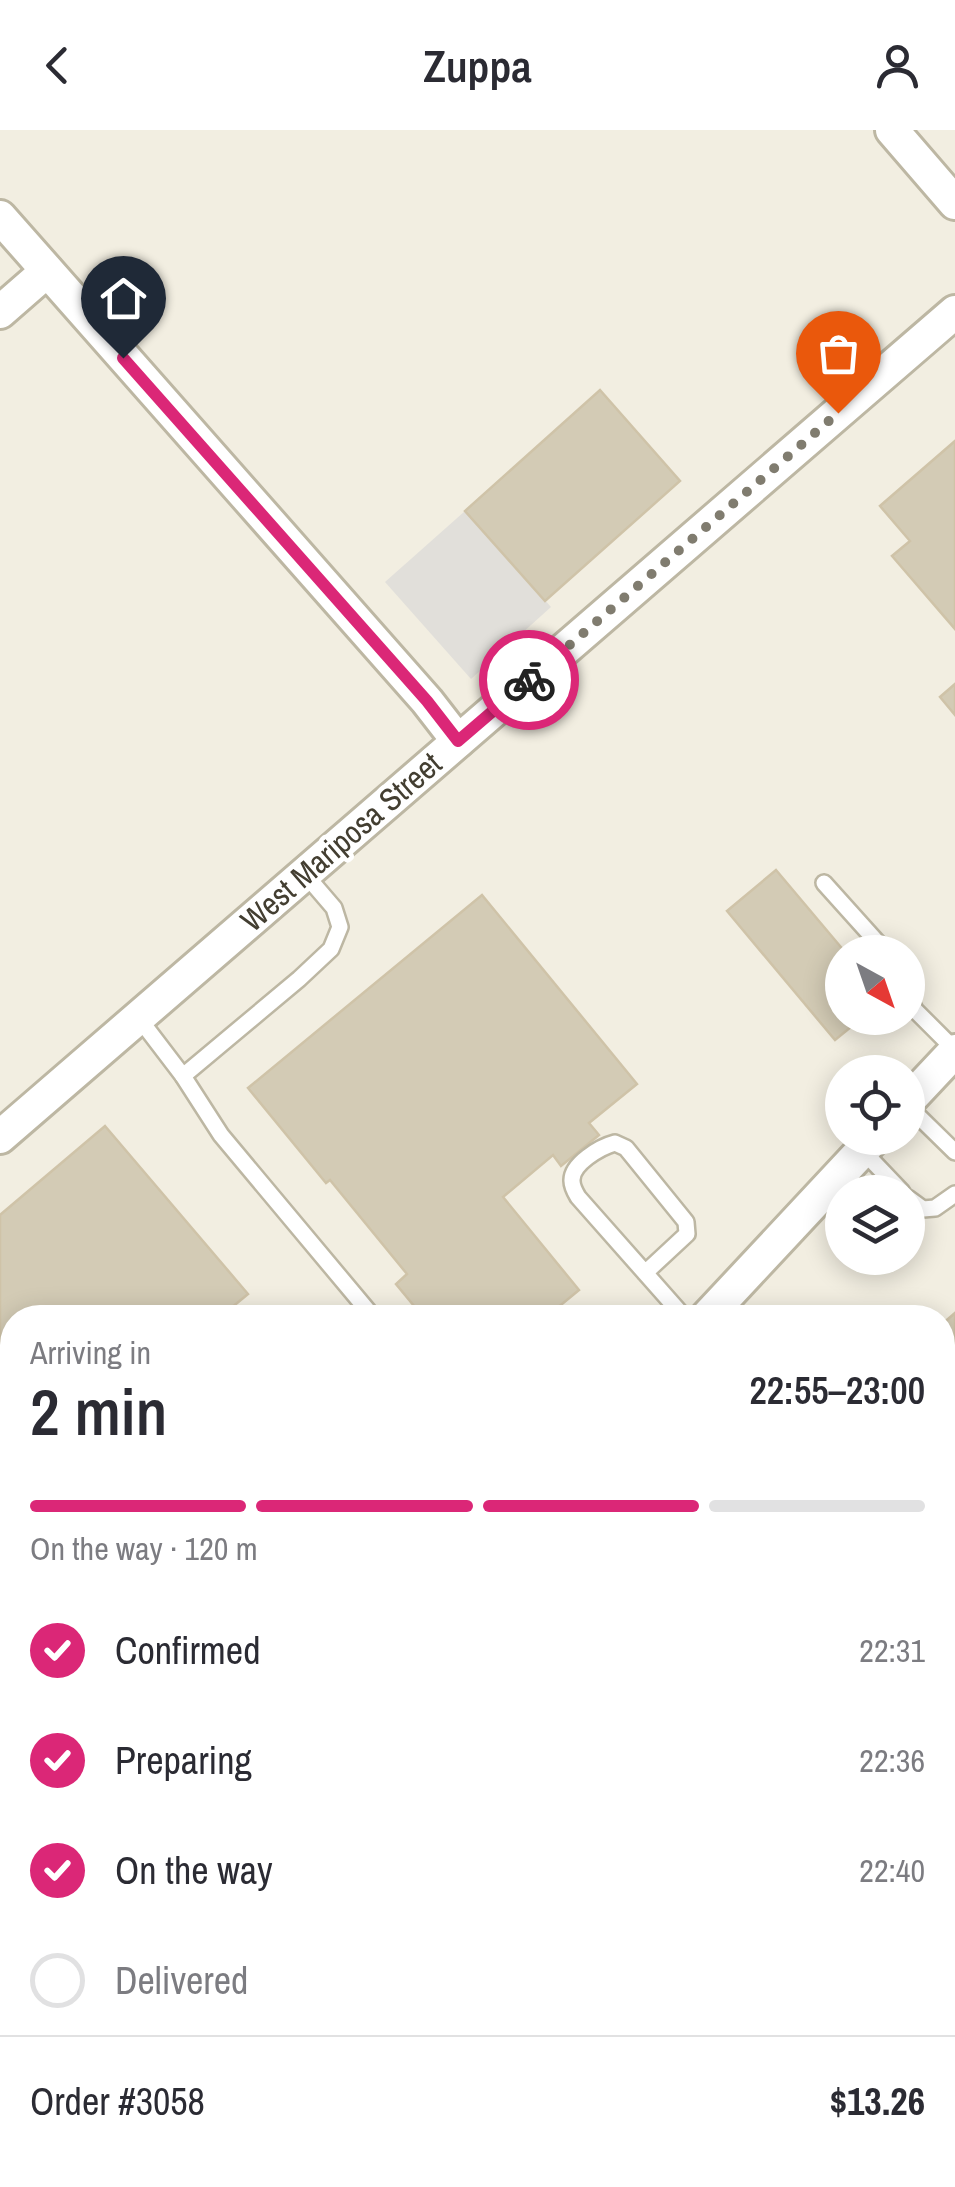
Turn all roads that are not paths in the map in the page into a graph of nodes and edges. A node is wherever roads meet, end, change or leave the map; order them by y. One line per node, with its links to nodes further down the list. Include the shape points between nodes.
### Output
1 (892, 130): 2 (street)
2 (955, 203)
3 (0, 217): 4 (street)
4 (48, 272): 5 (street); 7 (street)
5 (0, 312)
6 (955, 312): 7 (street, West Mariposa Street)
7 (458, 741): 8 (street, West Mariposa Street)
8 (304, 873): 11 (street, West Mariposa Street); 14 (lane, via 334,908 340,928 331,948)
9 (824, 882): 10 (lane)
10 (871, 935)
11 (138, 1018): 14 (lane); 17 (street, West Mariposa Street)
12 (925, 1021): 13 (lane)
13 (955, 1050): 15 (street)
14 (183, 1076): 23 (lane, via 220,1135)
15 (925, 1084)
16 (925, 1121): 18 (lane)
17 (0, 1137)
18 (955, 1152)
19 (858, 1155): 25 (street)
20 (953, 1198): 21 (lane)
21 (925, 1210)
22 (645, 1273): 22 (lane, via 572,1186 577,1168 615,1142 686,1222 687,1234); 24 (lane)
23 (363, 1305)
24 (673, 1305)
25 (718, 1305)

